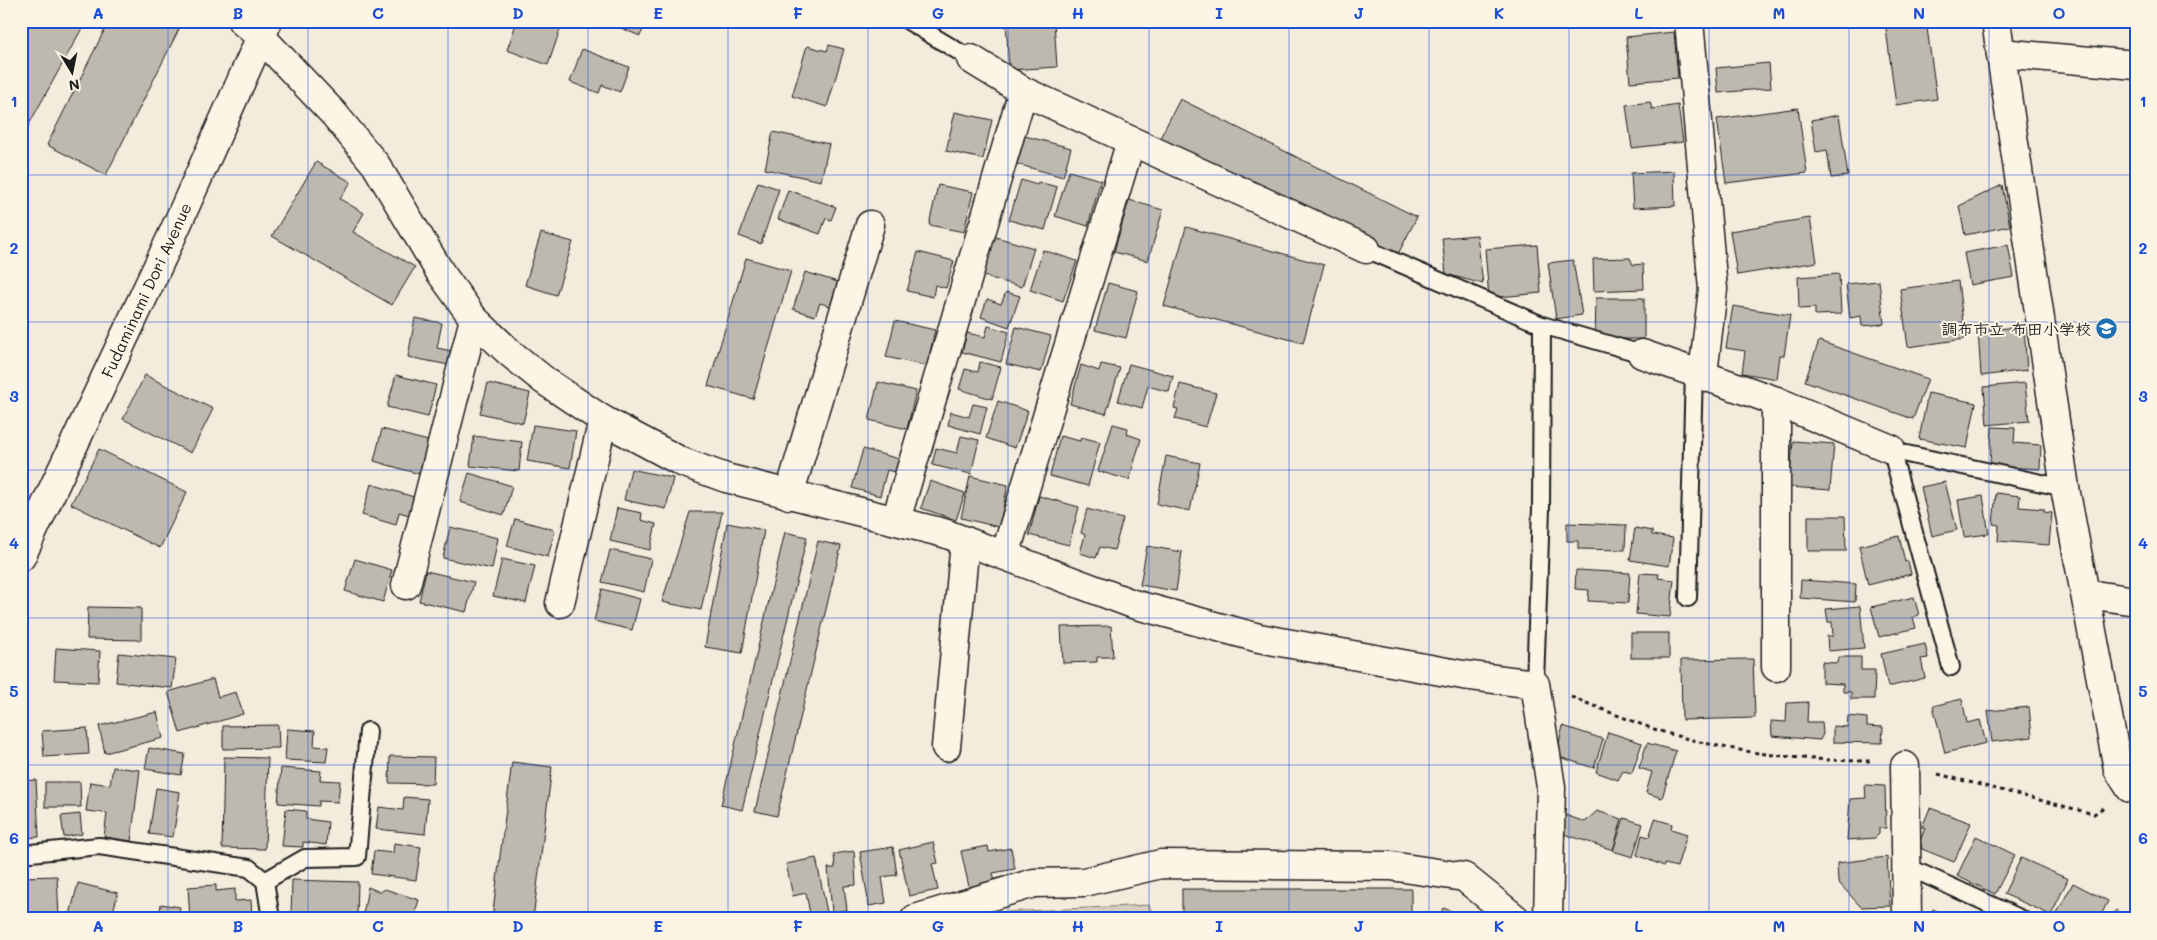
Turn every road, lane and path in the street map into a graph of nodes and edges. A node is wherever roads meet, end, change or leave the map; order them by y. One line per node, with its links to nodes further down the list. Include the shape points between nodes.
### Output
1 (908, 21): 6 (lane)
2 (1689, 21): 15 (street, via 1713,289)
3 (1996, 21): 5 (street)
4 (257, 26): 12 (street, via 376,165 440,272); 24 (street, Fudaminami Dori Avenue, via 171,238)
5 (2002, 53): 7 (street); 19 (street)
6 (971, 59): 8 (street)
7 (2136, 65)
8 (1024, 91): 9 (street); 21 (street)
9 (1131, 141): 11 (street); 23 (street)
10 (870, 225): 20 (street)
11 (1366, 249): 13 (lane)
12 (474, 319): 17 (street, via 517,359); 25 (street)
13 (1542, 325): 14 (lane); 32 (lane, via 1541,508)
14 (1642, 354): 15 (street)
15 (1699, 372): 16 (street); 27 (lane)
16 (1776, 401): 18 (street); 30 (street)
17 (603, 420): 20 (street, via 682,462); 29 (street)
18 (1891, 449): 19 (lane); 31 (lane)
19 (2065, 488): 26 (street)
20 (789, 495): 21 (street)
21 (896, 520): 22 (street)
22 (964, 541): 23 (street); 34 (street)
23 (1005, 555): 32 (street, via 1133,604 1259,638 1462,675)
24 (21, 557)
25 (406, 585)
26 (2087, 594): 28 (street); 36 (street, via 2118,768)
27 (1688, 598)
28 (2136, 601)
29 (560, 603)
30 (1776, 667)
31 (1951, 667)
32 (1535, 684): 35 (path, via 1658,730 1735,750 1838,761 1884,761); 43 (street, via 1551,787)
33 (368, 730): 39 (lane, via 357,857 305,858)
34 (946, 747)
35 (1905, 766): 36 (path, via 2094,814); 38 (street)
36 (2133, 788)
37 (21, 854): 39 (lane, via 99,846 249,868)
38 (1908, 867): 44 (street); 45 (lane)
39 (265, 881): 40 (lane)
40 (271, 919)
41 (915, 919): 42 (street, via 1034,883 1084,882 1161,864 1391,866 1464,876)
42 (1516, 919)
43 (1548, 919)
44 (1908, 919)
45 (2022, 919)

